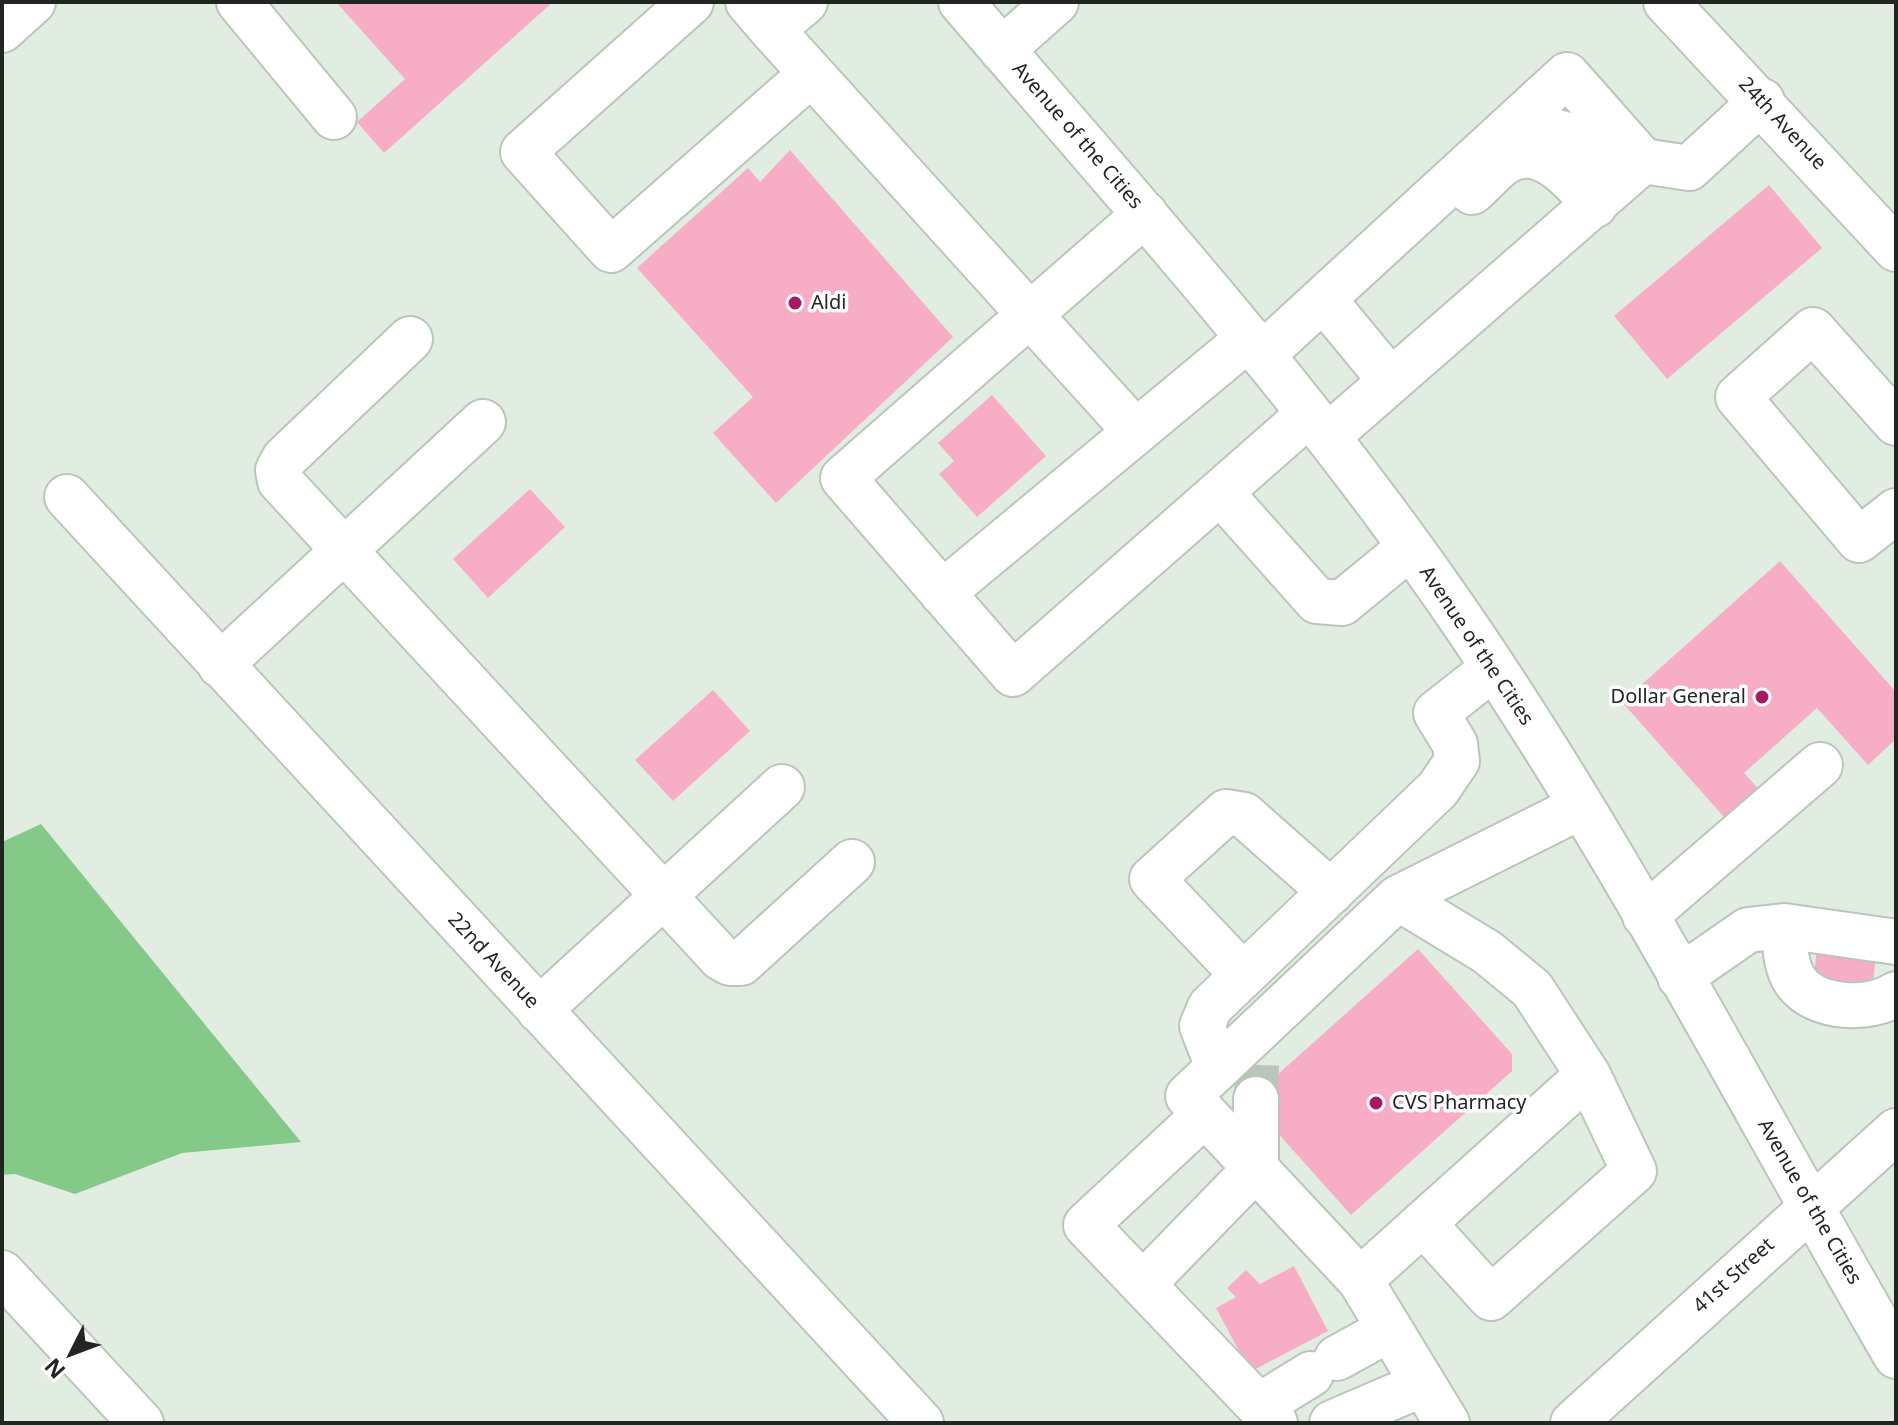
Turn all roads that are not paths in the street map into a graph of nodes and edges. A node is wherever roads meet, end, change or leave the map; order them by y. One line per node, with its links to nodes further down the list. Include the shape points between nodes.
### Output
1 (33, 2): 9 (street)
2 (239, 2): 13 (street)
3 (691, 2): 11 (street, via 523,152 611,250)
4 (805, 2): 8 (street)
5 (961, 2): 10 (street, Avenue of the Cities)
6 (1056, 2): 10 (street)
7 (1666, 2): 12 (street, 24th Avenue)
8 (760, 16): 11 (street)
9 (2, 30)
10 (1002, 50): 15 (street, Avenue of the Cities)
11 (811, 74): 18 (street)
12 (1762, 101): 14 (street, via 1689,168); 16 (street, 24th Avenue)
13 (334, 117)
14 (1618, 184): 17 (street, via 1534,158 1507,161 1390,266); 17 (street, via 1567,75); 21 (street)
15 (1145, 214): 18 (street); 20 (street, Avenue of the Cities)
16 (1896, 249)
17 (1336, 287): 20 (street); 21 (street)
18 (1032, 313): 25 (street); 31 (street, via 843,478)
19 (410, 339): 30 (street, via 278,470 280,481)
20 (1256, 347): 24 (street, Avenue of the Cities); 25 (street)
21 (1391, 381): 24 (street)
22 (483, 422): 30 (street)
23 (1896, 423): 28 (street, via 1813,330 1738,397 1859,540)
24 (1319, 425): 26 (street); 29 (street, Avenue of the Cities)
25 (1136, 432): 31 (street)
26 (1220, 492): 29 (street, via 1317,601 1342,603); 31 (street, via 1013,674)
27 (67, 497): 32 (street, 22nd Avenue)
28 (1896, 511)
29 (1409, 548): 33 (street, Avenue of the Cities)
30 (345, 550): 32 (street); 39 (street)
31 (942, 593)
32 (220, 665): 47 (street, 22nd Avenue)
33 (1492, 669): 36 (street, Avenue of the Cities); 38 (street, via 1436,713 1455,744 1457,761 1438,789)
34 (1820, 765): 41 (street)
35 (782, 787): 39 (street)
36 (1580, 807): 40 (street); 41 (street, Avenue of the Cities)
37 (852, 862): 39 (street, via 741,963 721,958)
38 (1331, 892): 44 (street); 44 (street, via 1244,815 1226,812 1152,879)
39 (664, 895): 47 (street)
40 (1398, 898): 48 (street); 49 (street, via 1487,952 1532,989)
41 (1645, 916): 45 (street, Avenue of the Cities)
42 (1784, 926): 43 (street); 45 (street, via 1748,930); 46 (street, via 1786,959 1796,982 1814,998 1843,1005 1882,1003)
43 (1896, 942)
44 (1243, 975): 48 (street, via 1210,1007 1202,1026)
45 (1680, 977): 53 (street, Avenue of the Cities)
46 (1896, 994)
47 (539, 1010): 63 (street, 22nd Avenue)
48 (1247, 1065): 50 (street, via 1188,1096); 52 (street)
49 (1588, 1075): 54 (street); 54 (street, via 1634,1171 1491,1298)
50 (1205, 1114): 52 (street); 57 (street, via 1086,1225)
51 (1896, 1131): 53 (street, 41st Street)
52 (1256, 1168): 56 (street); 57 (street)
53 (1812, 1205): 59 (street, Avenue of the Cities); 66 (street, 41st Street)
54 (1423, 1223): 56 (street)
55 (2, 1273): 62 (street)
56 (1360, 1280): 58 (street)
57 (1143, 1284): 61 (street)
58 (1390, 1329): 60 (street); 61 (street, via 1324,1366)
59 (1896, 1356)
60 (1423, 1384): 64 (street); 65 (street)
61 (1267, 1415)
62 (141, 1423)
63 (921, 1423)
64 (1332, 1423)
65 (1447, 1423)
66 (1573, 1423)

